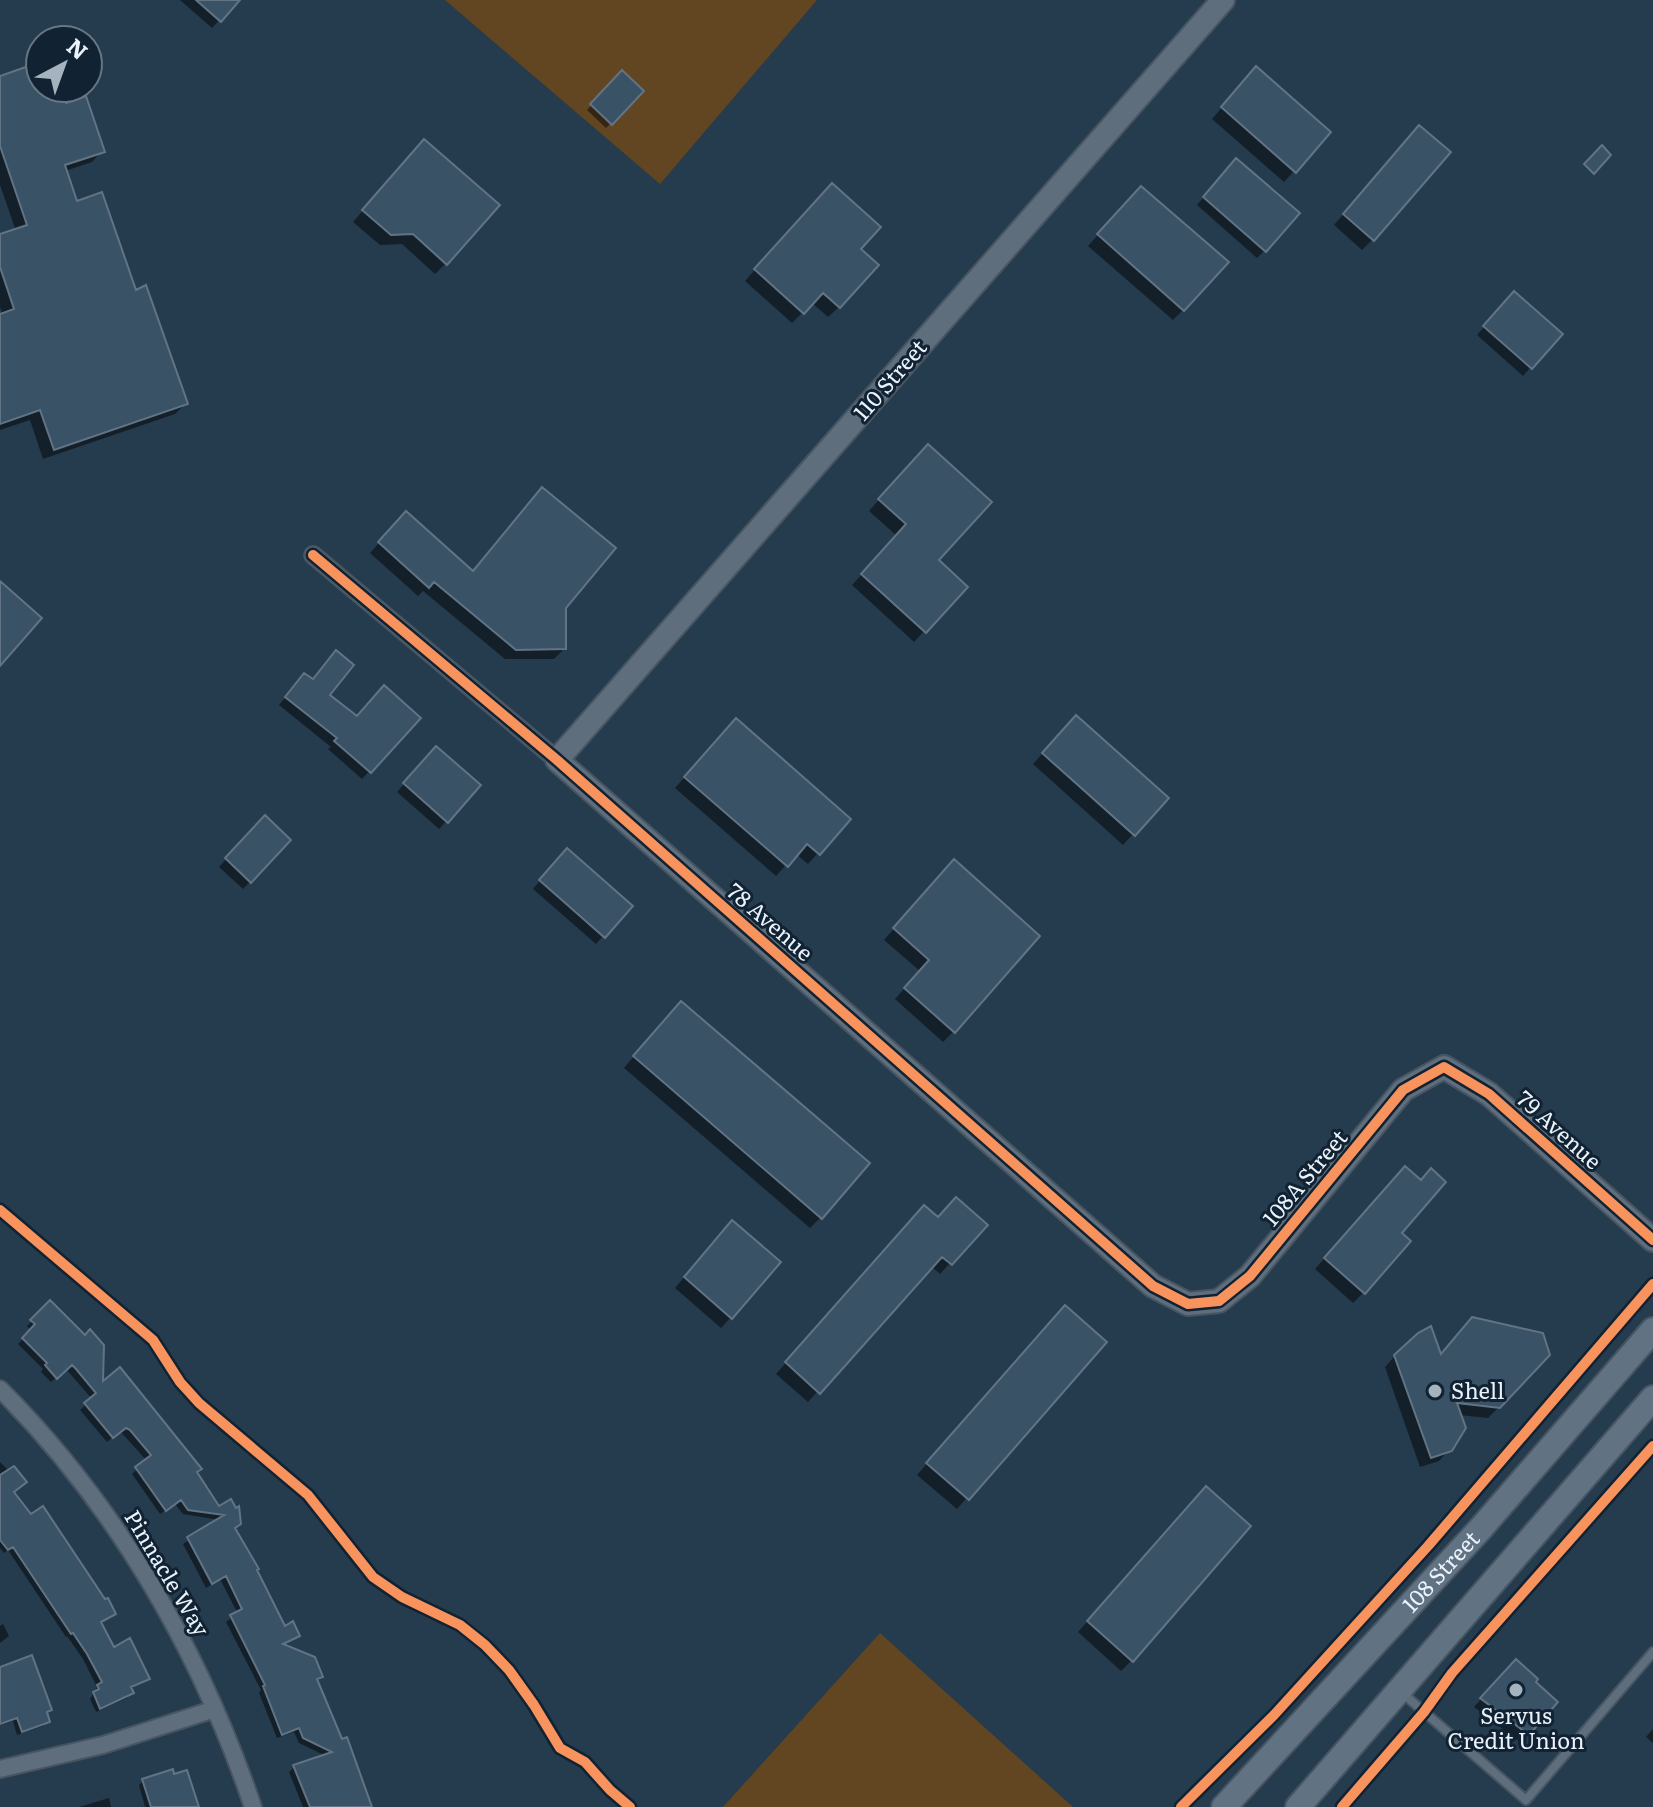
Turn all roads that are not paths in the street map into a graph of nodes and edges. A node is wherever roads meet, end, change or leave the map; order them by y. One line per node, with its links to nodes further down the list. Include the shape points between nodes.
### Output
1 (1223, 0): 3 (street, 110 Street)
2 (313, 555): 3 (street, 78 Avenue)
3 (557, 760): 6 (street, 78 Avenue, via 1153,1286 1188,1304)
4 (1432, 1074): 5 (street, 79 Avenue, via 1444,1067 1489,1094); 6 (street, 108A Street, via 1403,1090 1250,1276 1219,1301)
5 (1653, 1240)
6 (1205, 1302)
7 (1653, 1330): 15 (main road, 108 Street, via 1482,1527)
8 (0, 1389): 12 (street, Pinnacle Way, via 37,1426 114,1525 178,1629)
9 (1653, 1398): 11 (main road, 108 Street)
10 (1653, 1652): 11 (lane, via 1526,1800)
11 (1399, 1691): 16 (main road, 108 Street)
12 (215, 1709): 13 (street, via 103,1745); 14 (street, Pinnacle Way)
13 (0, 1769)
14 (253, 1807)
15 (1224, 1807)
16 (1298, 1807)

